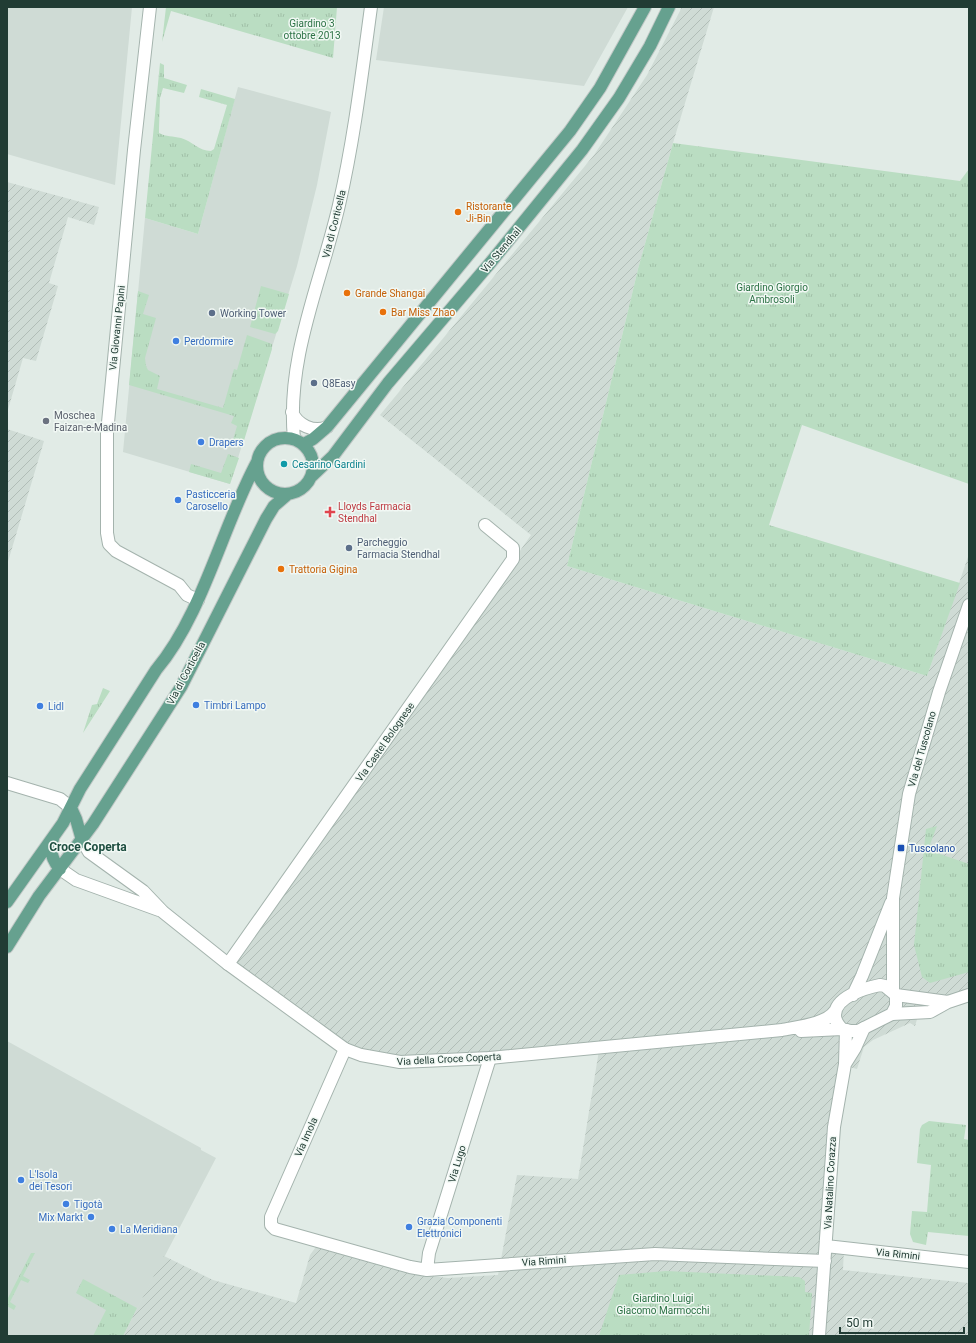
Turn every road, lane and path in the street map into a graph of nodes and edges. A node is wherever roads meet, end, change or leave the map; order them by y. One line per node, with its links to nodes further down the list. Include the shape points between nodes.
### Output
1 (150, 7): 12 (street, Via Giovanni Papini, via 107,433 107,533 109,544 116,551 179,585 186,595)
2 (371, 7): 5 (street, Via di Corticella, via 348,163 297,360)
3 (646, 7): 6 (main road, via 600,88 570,131)
4 (669, 7): 9 (main road, Via Stendhal, via 650,46 619,98 582,150 388,383 331,460)
5 (292, 412): 6 (street, via 296,420 305,426 319,430); 7 (street, Via di Corticella)
6 (327, 427): 7 (main road, via 313,439)
7 (299, 441): 8 (main road, via 282,438 269,442 262,449); 9 (main road, via 310,451 313,461)
8 (257, 462): 10 (main road, via 259,476 264,484 271,490); 12 (main road)
9 (312, 476): 10 (main road, via 303,488)
10 (288, 494): 17 (main road, Via di Corticella, via 270,512 181,687)
11 (485, 525): 23 (street, Via Castel Bolognese, via 513,548 513,559)
12 (198, 600): 15 (main road, via 167,658 156,670)
13 (969, 605): 19 (street, Via del Tuscolano, via 939,692 909,794)
14 (7, 783): 15 (street, via 60,799)
15 (71, 808): 16 (main road); 17 (main road)
16 (56, 834): 18 (main road, via 51,850); 20 (main road)
17 (82, 840): 18 (main road, Via di Corticella); 21 (street, Via della Croce Coperta, via 89,852 143,891)
18 (60, 868): 21 (street, Via della Croce Coperta, via 76,880); 22 (main road, Via di Corticella, via 34,903)
19 (893, 898): 24 (street, Via del Tuscolano); 25 (street, Via del Tuscolano)
20 (7, 902)
21 (164, 912): 23 (street, Via della Croce Coperta)
22 (7, 947)
23 (228, 964): 33 (street, Via della Croce Coperta)
24 (895, 993): 25 (street, Via della Croce Coperta, via 880,985); 27 (street, Via della Croce Coperta); 29 (street, via 896,1006)
25 (853, 995): 28 (street, Via della Croce Coperta, via 841,1001)
26 (969, 995): 27 (street, Via della Croce Coperta)
27 (948, 1002): 29 (street, Via della Croce Coperta, via 930,1012)
28 (835, 1011): 31 (street, via 835,1019); 32 (street, Via della Croce Coperta, via 812,1024)
29 (892, 1014): 30 (street, Via della Croce Coperta)
30 (864, 1028): 31 (street, Via della Croce Coperta, via 854,1031); 35 (street)
31 (844, 1029): 32 (street, Via della Croce Coperta); 35 (street, Via Natalino Corazza)
32 (782, 1030): 34 (street, Via della Croce Coperta)
33 (345, 1049): 34 (street, Via della Croce Coperta, via 373,1058 400,1062); 36 (street, Via Imola, via 271,1217)
34 (490, 1058): 40 (street, Via Lugo, via 429,1253)
35 (845, 1064): 37 (street, Via Natalino Corazza, via 834,1127)
36 (271, 1225): 40 (street, Via Rimini, via 288,1233)
37 (826, 1246): 38 (street, Via Natalino Corazza); 39 (street, Via Rimini)
38 (825, 1261): 40 (street, Via Rimini, via 655,1254); 41 (street, Via Natalino Corazza)
39 (969, 1262)
40 (427, 1270)
41 (819, 1336)

